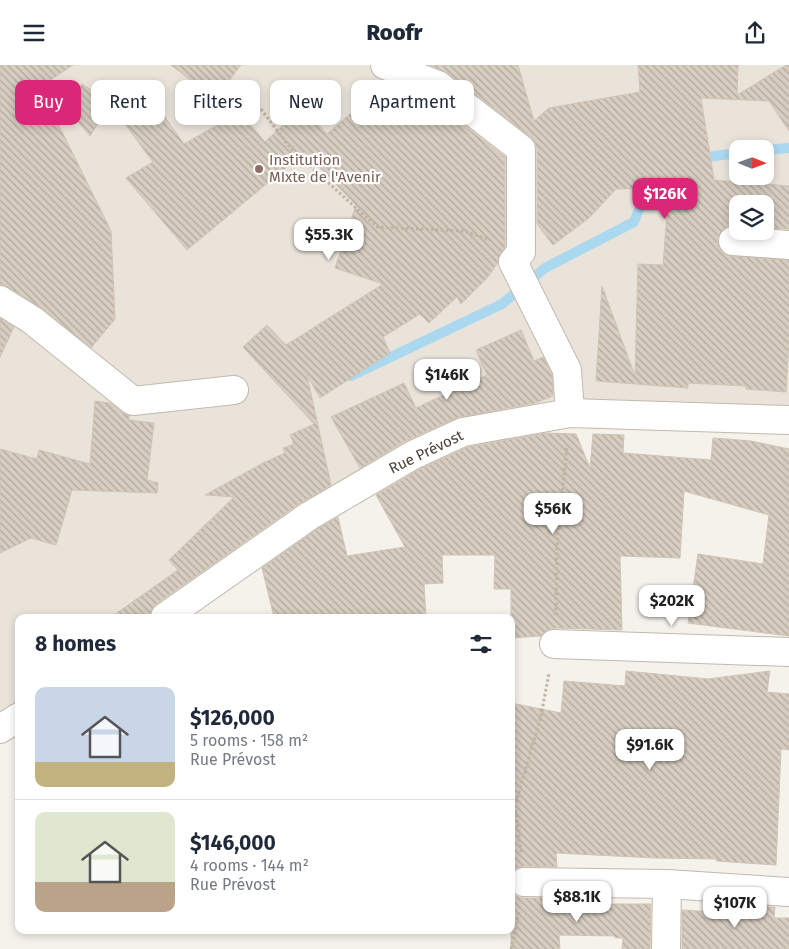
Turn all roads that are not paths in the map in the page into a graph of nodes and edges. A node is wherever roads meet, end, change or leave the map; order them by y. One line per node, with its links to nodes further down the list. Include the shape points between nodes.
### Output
1 (385, 65): 6 (street, via 438,85 521,149 517,257 540,315 568,370)
2 (733, 241): 3 (street)
3 (789, 245)
4 (0, 300): 5 (street, via 32,319 133,401)
5 (234, 391)
6 (570, 413): 7 (street, Rue Prévost); 8 (street, Rue Prévost, via 463,432 413,455 309,516)
7 (789, 420)
8 (169, 614)
9 (554, 644): 10 (street)
10 (789, 652)
11 (15, 720): 12 (street)
12 (0, 729)
13 (524, 882): 14 (street)
14 (667, 884): 15 (street); 16 (street)
15 (789, 892)
16 (666, 949)

